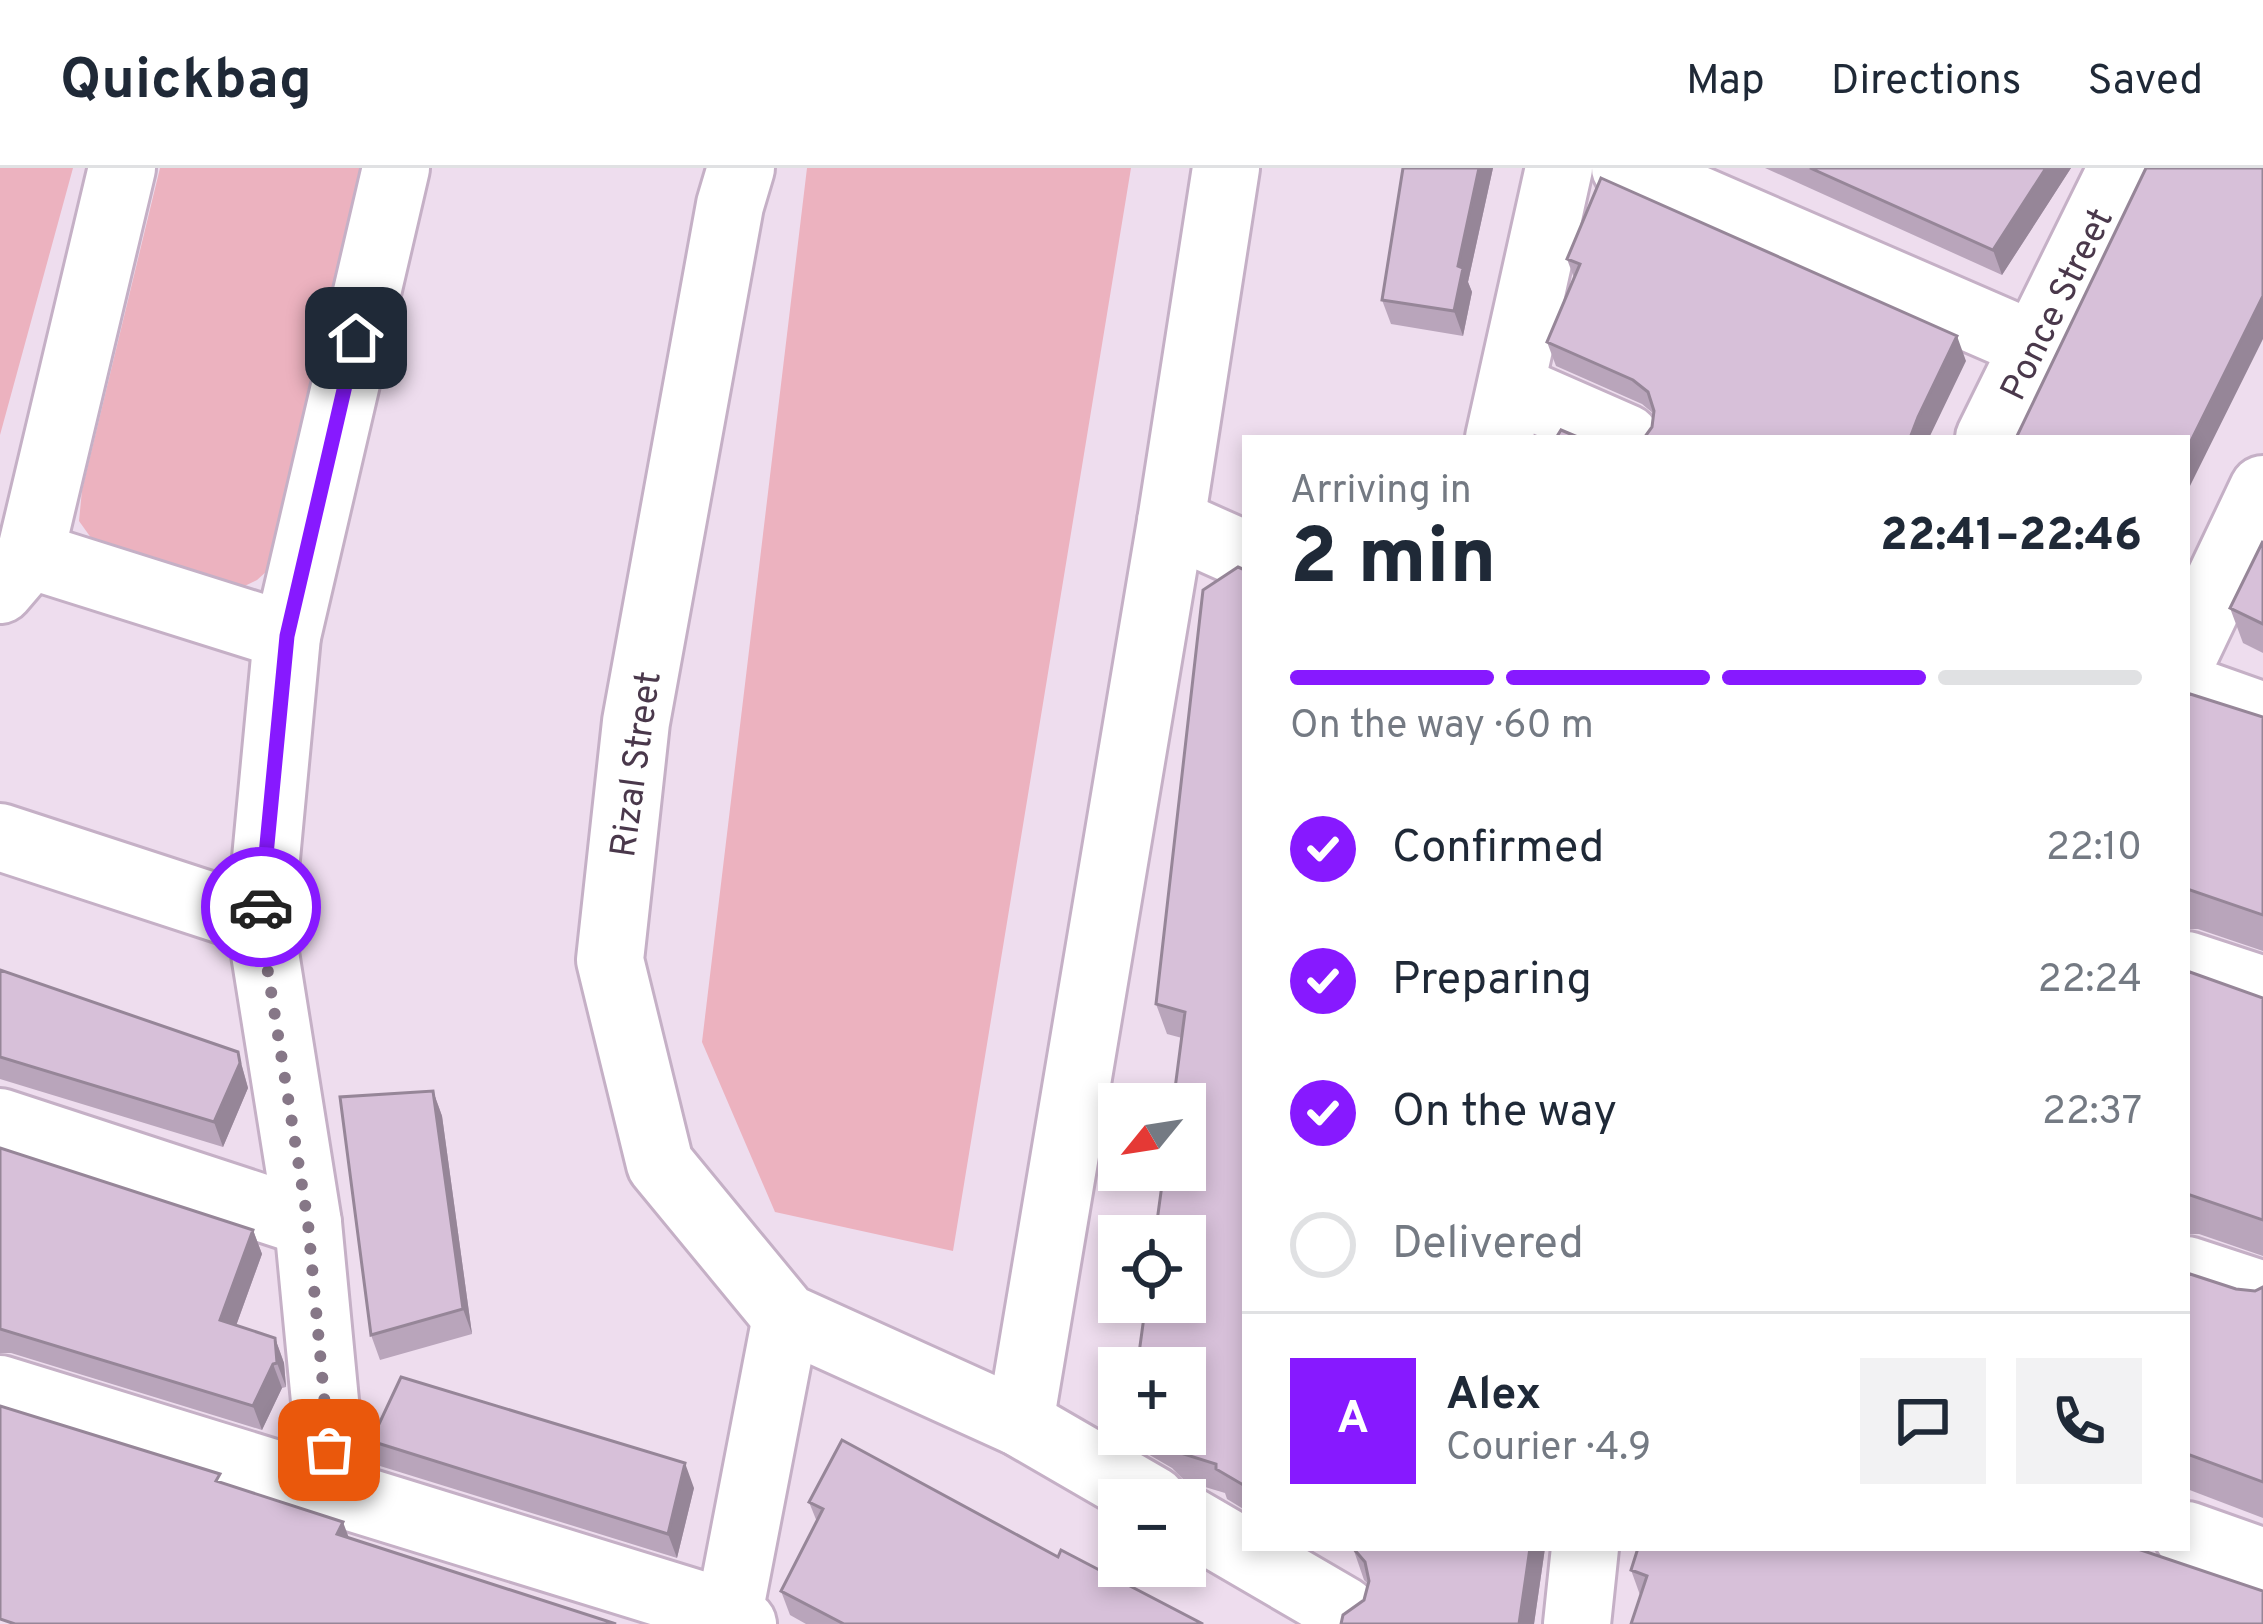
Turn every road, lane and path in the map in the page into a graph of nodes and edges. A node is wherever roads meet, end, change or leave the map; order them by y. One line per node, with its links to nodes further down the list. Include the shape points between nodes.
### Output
1 (122, 168): 15 (street)
2 (396, 168): 16 (street)
3 (741, 168): 28 (street, Rizal Street, via 636,722 610,960 660,1164)
4 (1226, 168): 13 (street)
5 (1559, 168): 9 (street)
6 (1625, 168): 8 (street)
7 (2122, 168): 8 (street, Ponce Street)
8 (2033, 345): 11 (street, Ponce Street)
9 (1505, 413): 10 (street)
10 (1611, 435)
11 (1990, 435)
12 (2263, 489): 17 (street)
13 (1171, 522): 14 (street); 30 (street)
14 (1242, 554)
15 (15, 572): 16 (street)
16 (287, 636): 21 (street)
17 (2190, 644)
18 (2190, 690): 19 (street)
19 (2263, 716)
20 (0, 837): 21 (street)
21 (260, 922): 25 (street)
22 (2190, 966): 23 (street)
23 (2263, 989)
24 (0, 1122): 25 (street)
25 (308, 1223): 32 (street)
26 (2190, 1271): 27 (street)
27 (2263, 1295)
28 (785, 1317): 30 (street); 40 (street)
29 (0, 1389): 32 (street)
30 (1020, 1423): 31 (street)
31 (1117, 1479)
32 (334, 1495): 40 (street)
33 (1206, 1528): 35 (street)
34 (2190, 1536): 38 (street)
35 (1242, 1545)
36 (1254, 1551): 39 (street)
37 (1585, 1551): 41 (street)
38 (2263, 1562)
39 (1344, 1594)
40 (733, 1621)
41 (1577, 1624)

